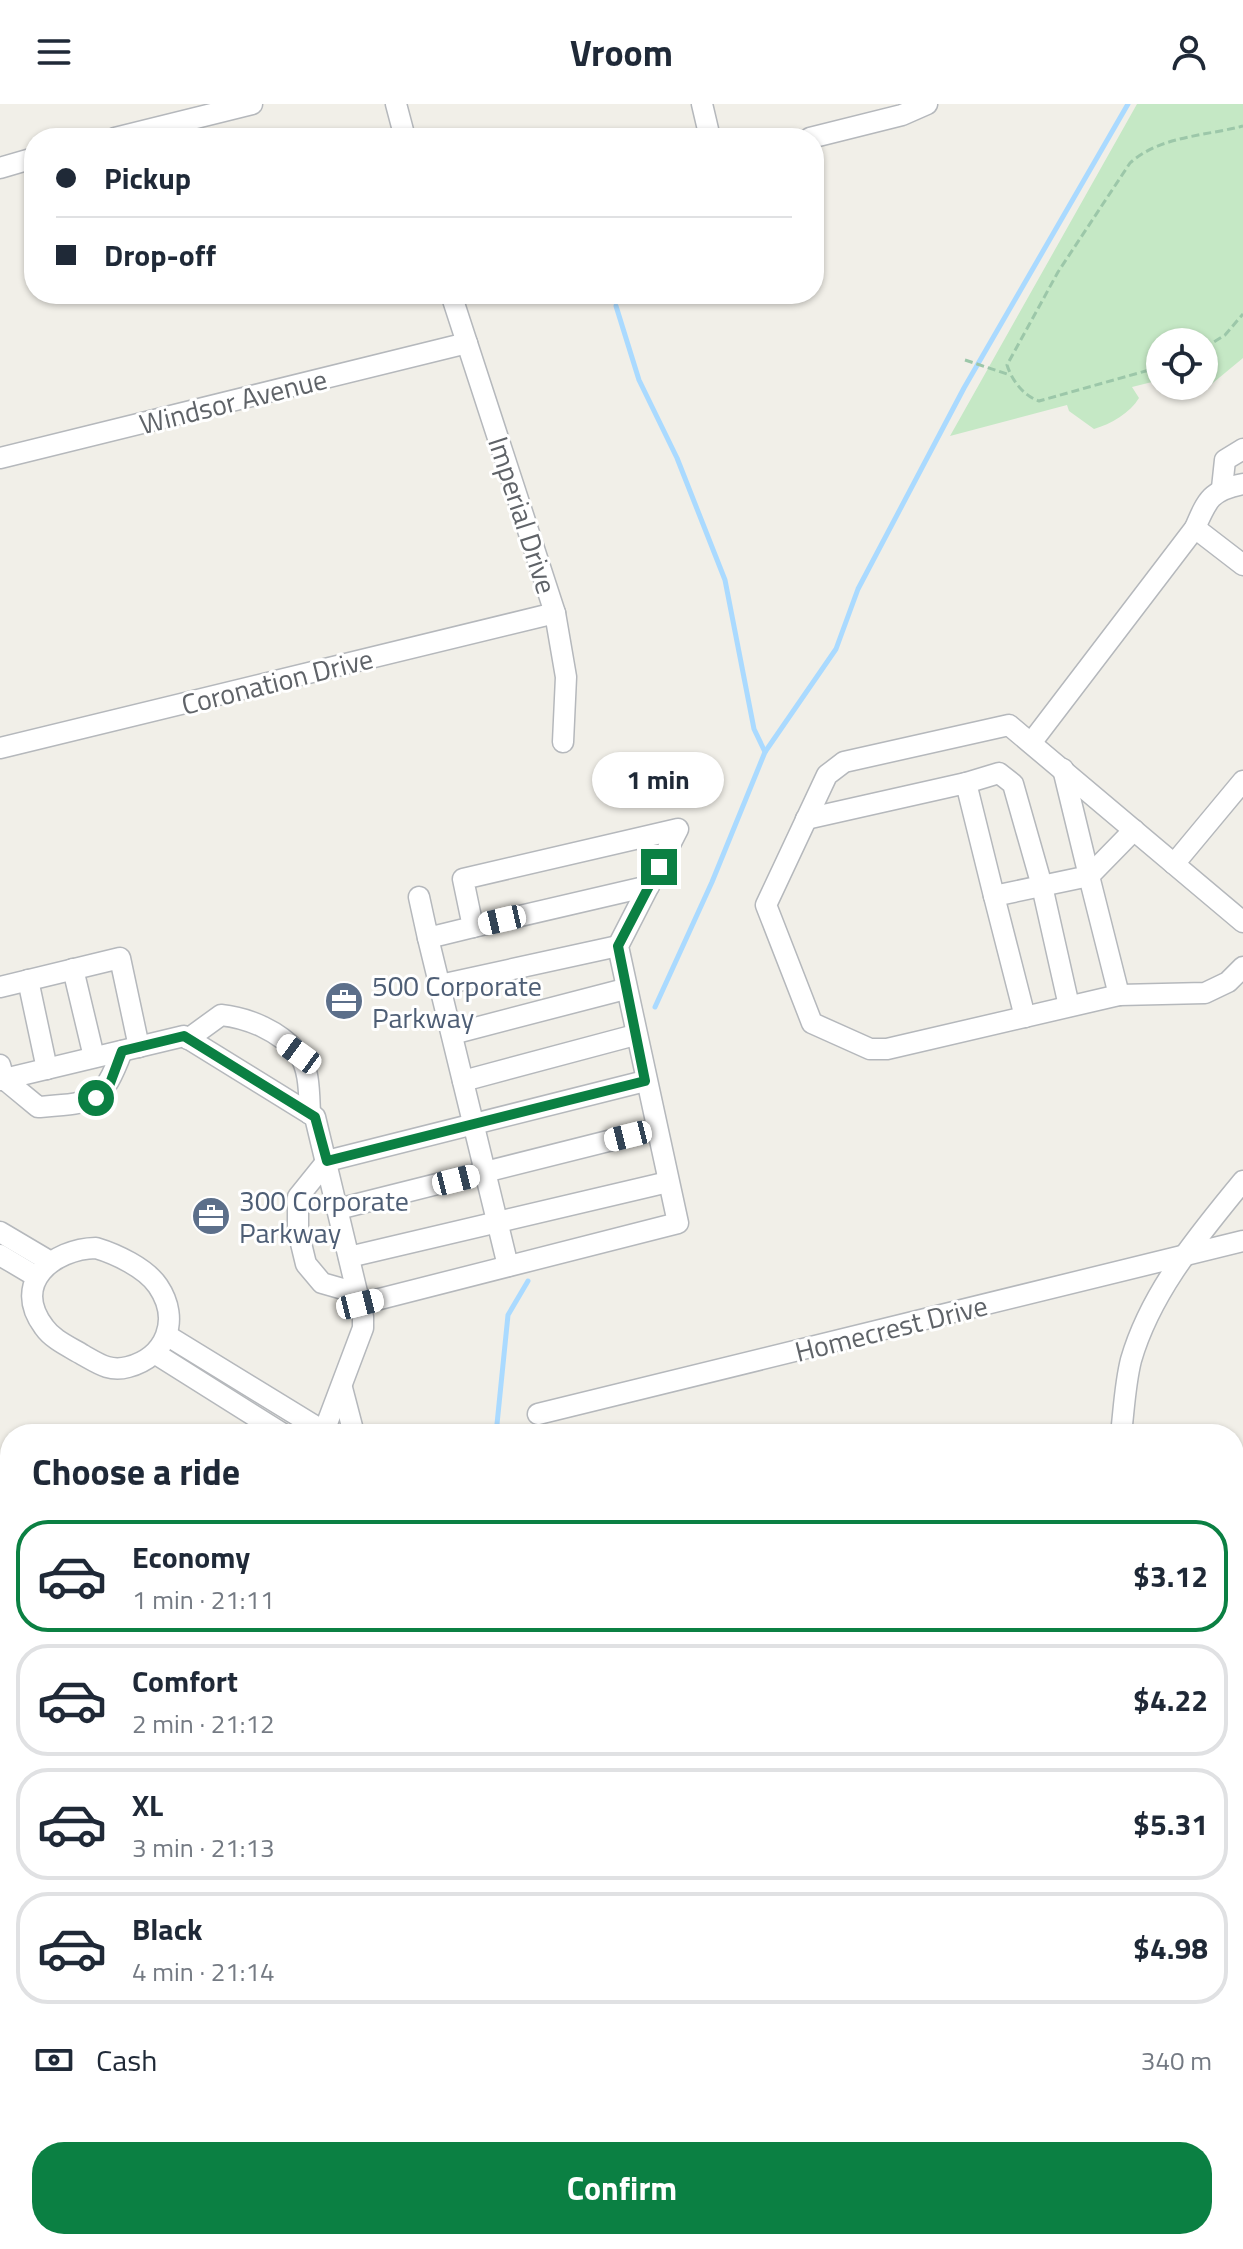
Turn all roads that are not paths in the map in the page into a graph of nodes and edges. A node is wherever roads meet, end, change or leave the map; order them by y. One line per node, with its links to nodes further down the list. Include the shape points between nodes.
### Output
1 (252, 104): 5 (street)
2 (396, 104): 6 (street)
3 (702, 104): 7 (street)
4 (927, 104): 8 (street)
5 (155, 128)
6 (402, 128)
7 (708, 128)
8 (824, 134)
9 (24, 161): 10 (street)
10 (0, 168)
11 (454, 304): 12 (street, Imperial Drive)
12 (467, 343): 14 (street, Windsor Avenue); 18 (street, Imperial Drive)
13 (1243, 449): 15 (street, via 1225,460)
14 (0, 458)
15 (1233, 486): 16 (street, via 1206,503)
16 (1195, 528): 17 (street); 20 (street)
17 (1243, 565)
18 (555, 613): 19 (street, Imperial Drive, via 566,677); 21 (street, Coronation Drive)
19 (563, 742)
20 (1031, 743): 22 (street); 25 (street, via 1009,725 844,762 827,775)
21 (0, 748)
22 (1063, 769): 26 (street); 28 (street)
23 (1243, 781): 27 (street)
24 (966, 783): 25 (street); 30 (street, via 999,773 1013,784); 31 (street)
25 (806, 819): 45 (street, via 766,905 812,1023 870,1049 887,1049)
26 (1134, 830): 27 (street); 28 (street)
27 (1174, 864): 33 (street)
28 (1089, 876): 30 (street); 43 (street)
29 (649, 886): 34 (street); 34 (street, via 678,829 463,879); 36 (street)
30 (1042, 886): 31 (street); 44 (street)
31 (994, 896): 45 (street)
32 (419, 897): 35 (street)
33 (1243, 922)
34 (473, 927): 35 (street)
35 (428, 938): 40 (street)
36 (618, 946): 40 (street); 42 (street)
37 (1243, 967): 43 (street, via 1205,993)
38 (73, 969): 39 (street); 49 (street, via 120,958); 50 (street)
39 (28, 980): 41 (street); 51 (street)
40 (440, 985): 46 (street)
41 (0, 987)
42 (625, 989): 46 (street); 47 (street)
43 (1119, 995): 44 (street)
44 (1069, 1006): 45 (street)
45 (1025, 1017)
46 (452, 1034): 53 (street)
47 (635, 1035): 53 (street); 54 (street)
48 (188, 1039): 49 (street); 55 (street); 55 (street, via 221,1015 251,1018 299,1054 309,1084)
49 (131, 1049): 50 (street); 52 (street, via 96,1098 38,1107)
50 (94, 1057): 51 (street)
51 (47, 1069): 52 (street)
52 (1, 1075)
53 (463, 1081): 56 (street)
54 (645, 1081): 56 (street); 57 (street)
55 (310, 1114): 58 (street, via 322,1135)
56 (474, 1126): 58 (street); 59 (street)
57 (656, 1129): 59 (street); 61 (street)
58 (327, 1161): 62 (street); 71 (street, via 298,1197 298,1231 306,1264 322,1283)
59 (485, 1172): 62 (street); 63 (street)
60 (1243, 1181): 67 (street)
61 (668, 1182): 63 (street); 69 (street, via 678,1223)
62 (338, 1209): 68 (street)
63 (497, 1222): 68 (street); 69 (street)
64 (1, 1234): 70 (street)
65 (1243, 1241): 67 (street, Homecrest Drive)
66 (0, 1255): 70 (street)
67 (1184, 1256): 74 (street, Homecrest Drive); 79 (street, via 1135,1347)
68 (349, 1257): 71 (street)
69 (508, 1266): 71 (street)
70 (43, 1269): 72 (street, via 64,1252 96,1248 147,1275 166,1305); 72 (street, via 33,1297 35,1312 54,1338 106,1368 139,1364)
71 (359, 1298): 73 (street, via 363,1328)
72 (162, 1345): 75 (street); 76 (street)
73 (342, 1386): 77 (street); 78 (street)
74 (538, 1414)
75 (269, 1424)
76 (308, 1424)
77 (328, 1424)
78 (352, 1424)
79 (1122, 1424)

